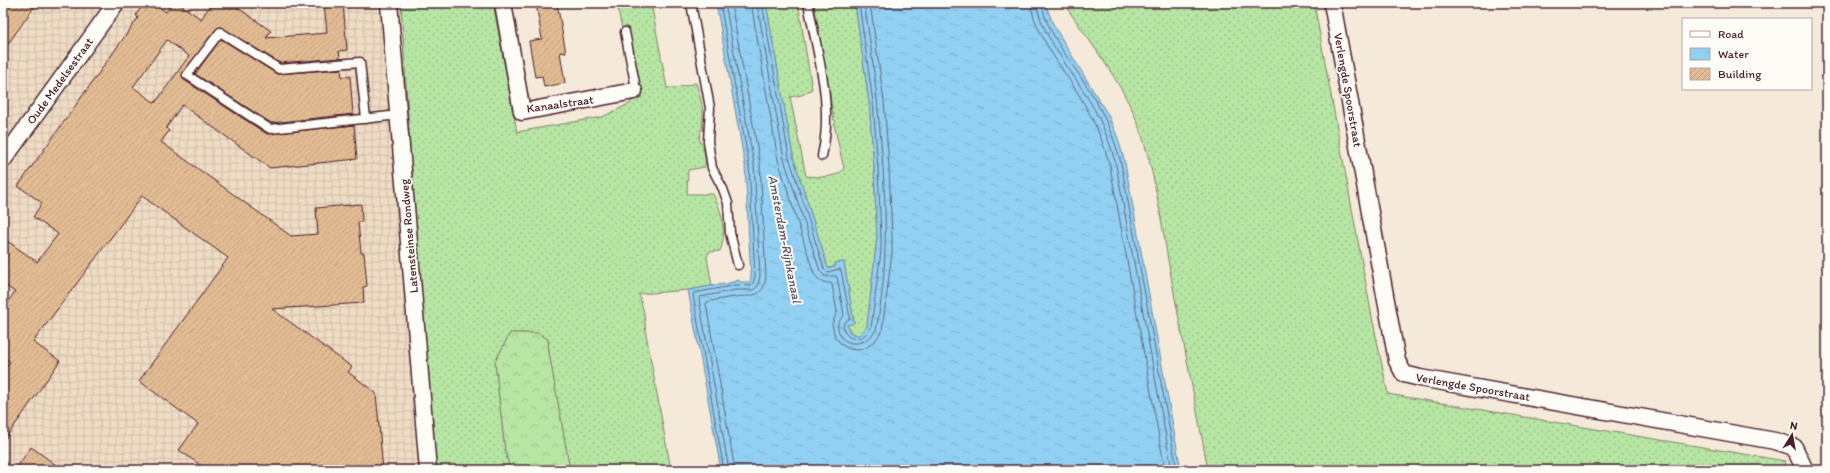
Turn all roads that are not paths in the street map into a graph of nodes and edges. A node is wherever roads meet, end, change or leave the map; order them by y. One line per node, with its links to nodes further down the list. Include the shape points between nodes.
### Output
1 (116, 3): 12 (street, Oude Medelsestraat)
2 (389, 3): 9 (street, Latensteinse Rondweg)
3 (503, 3): 8 (street, Kanaalstraat, via 522,112)
4 (691, 3): 13 (lane, via 710,108 708,141 712,168 728,203 730,233)
5 (808, 3): 11 (lane, via 826,104 826,139)
6 (1332, 3): 15 (street, Verlengde Spoorstraat, via 1396,361 1404,374 1775,441 1794,447)
7 (625, 32): 8 (lane, via 635,83)
8 (634, 91)
9 (399, 115): 10 (lane); 14 (street, Latensteinse Rondweg)
10 (366, 119): 10 (lane, via 270,129 187,75 220,32 280,69 360,62)
11 (822, 156)
12 (3, 160)
13 (738, 265)
14 (428, 470)
15 (1805, 470)

